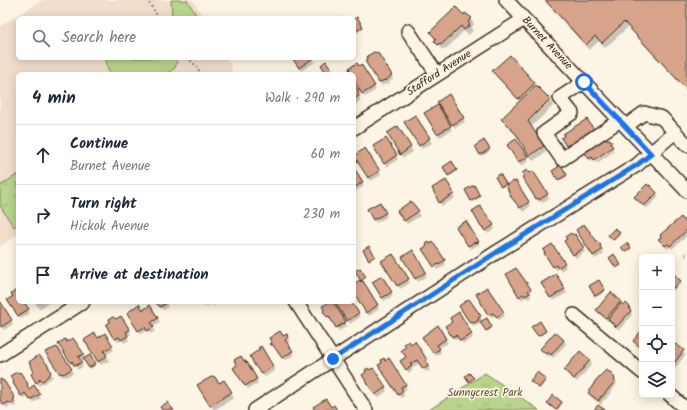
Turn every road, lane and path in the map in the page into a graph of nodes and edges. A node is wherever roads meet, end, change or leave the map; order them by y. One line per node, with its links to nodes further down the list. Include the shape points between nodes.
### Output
1 (147, 0): 3 (path)
2 (507, 0): 4 (street, Burnet Avenue)
3 (159, 16)
4 (524, 19): 8 (street, Stafford Avenue); 9 (street, Burnet Avenue)
5 (408, 31): 8 (street)
6 (190, 60): 7 (path)
7 (199, 72)
8 (437, 74): 11 (street, Stafford Avenue)
9 (584, 82): 10 (street, Burnet Avenue); 10 (street, via 560,98 572,113 544,133 562,159)
10 (623, 123): 12 (street, via 644,113 662,118); 14 (street, Burnet Avenue)
11 (356, 127)
12 (675, 132): 13 (street); 14 (street)
13 (687, 145)
14 (651, 154): 15 (street, Burnet Avenue); 20 (street)
15 (686, 188)
16 (80, 304): 19 (street)
17 (297, 304): 20 (street)
18 (574, 315): 21 (street)
19 (0, 355)
20 (333, 359): 23 (street); 24 (street)
21 (639, 369)
22 (673, 398): 25 (street)
23 (255, 410)
24 (366, 410)
25 (687, 410)

